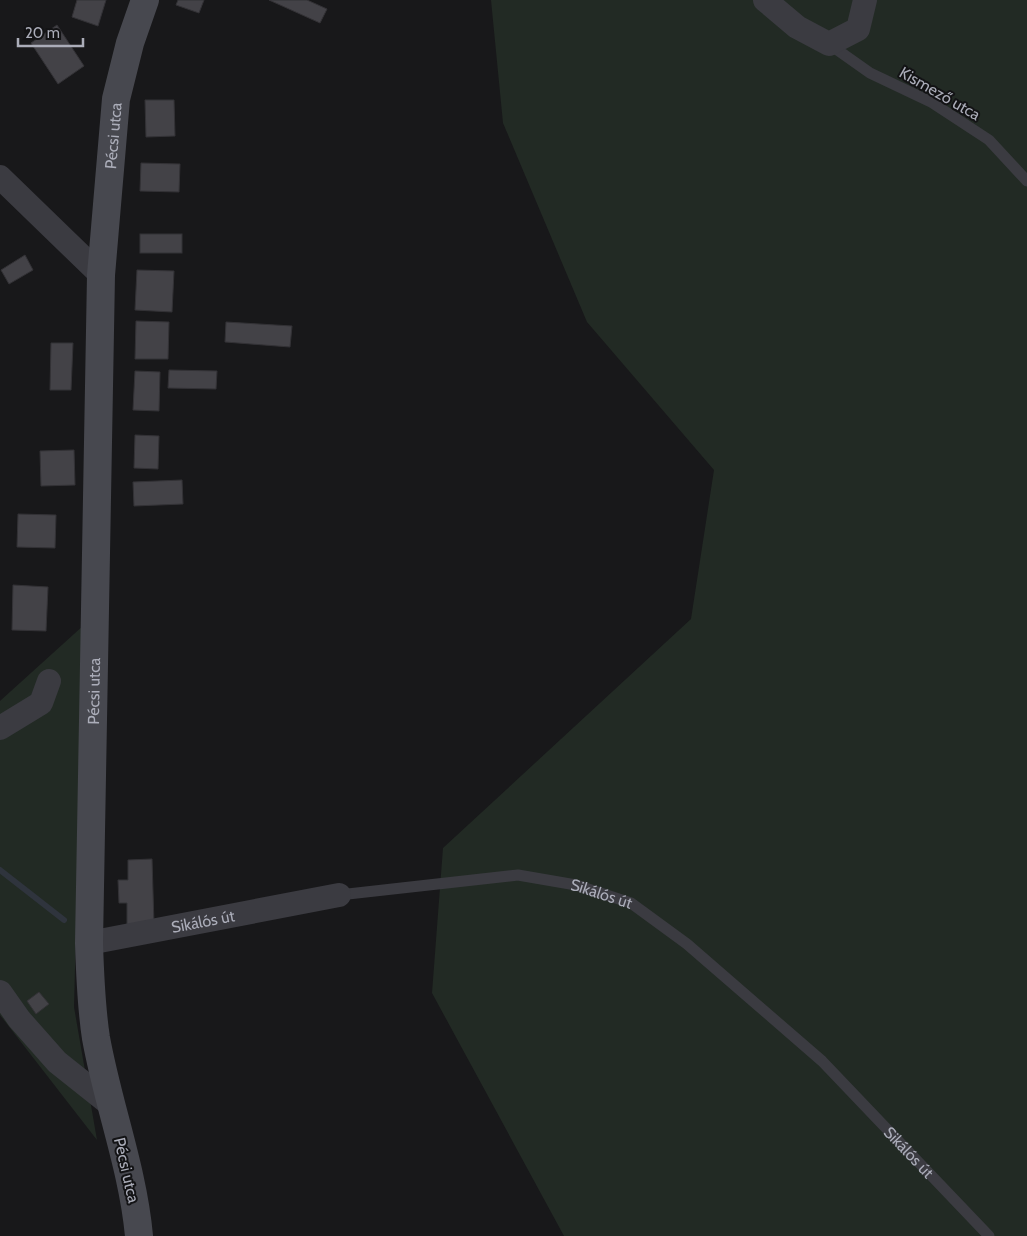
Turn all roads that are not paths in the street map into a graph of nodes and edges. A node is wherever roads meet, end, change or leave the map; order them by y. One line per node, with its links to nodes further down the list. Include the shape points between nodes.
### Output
1 (145, 0): 7 (street, Pécsi utca, via 116,99)
2 (765, 0): 4 (street, via 797,27)
3 (865, 0): 4 (street, via 858,29)
4 (829, 44): 6 (lane, Kismező utca, via 870,73 932,102 989,140)
5 (0, 177): 7 (street)
6 (1027, 181)
7 (101, 275): 11 (street, Pécsi utca)
8 (49, 681): 9 (street, via 41,703)
9 (0, 728)
10 (339, 895): 11 (street, Sikálós út); 15 (lane, Sikálós út, via 518,875 576,885 631,903 687,944 822,1061)
11 (89, 942): 13 (street, Pécsi utca, via 96,1038)
12 (0, 992): 13 (street, via 57,1062)
13 (111, 1104): 14 (street, Pécsi utca, via 136,1203)
14 (139, 1236)
15 (989, 1236)

